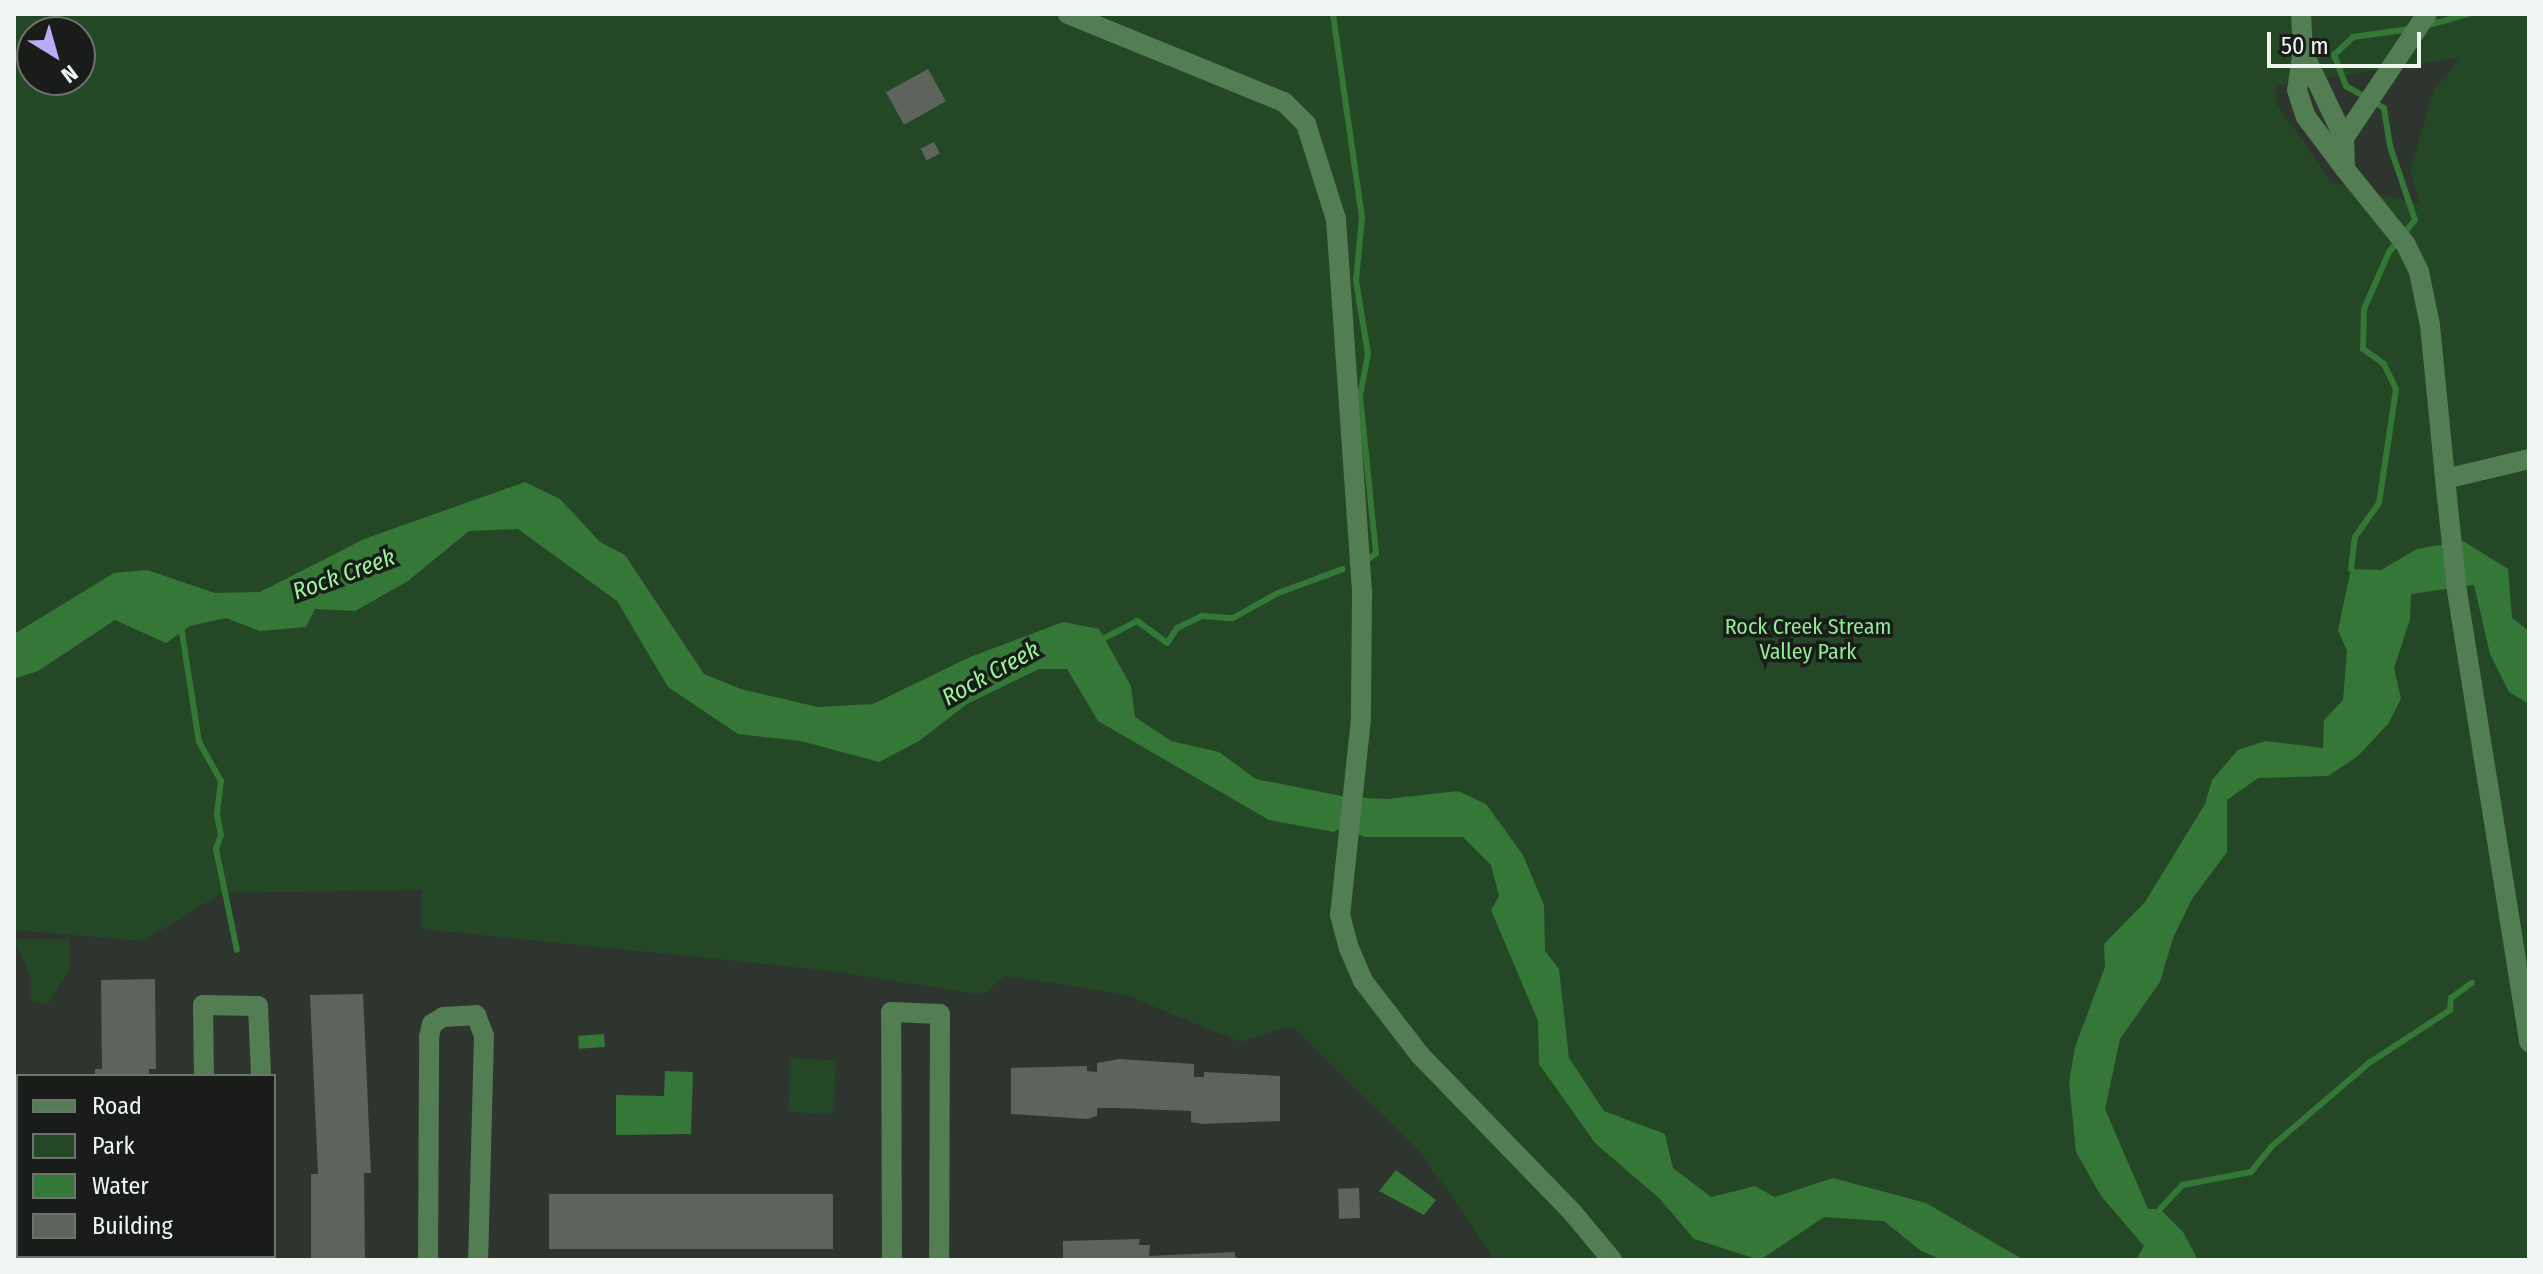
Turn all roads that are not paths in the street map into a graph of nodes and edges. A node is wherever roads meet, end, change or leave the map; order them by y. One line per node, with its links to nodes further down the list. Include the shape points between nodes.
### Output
1 (1068, 14): 16 (lane, via 1284,102 1306,124 1336,219 1362,595 1355,786 1340,915 1363,981 1420,1055)
2 (2301, 14): 4 (lane)
3 (2424, 18): 5 (lane)
4 (2303, 52): 5 (lane); 6 (lane, via 2297,90 2306,117)
5 (2344, 138): 6 (lane)
6 (2345, 169): 8 (lane, via 2406,245 2419,272 2430,325)
7 (2529, 459): 8 (lane)
8 (2445, 479): 9 (lane, via 2457,591)
9 (2529, 1042)
10 (204, 1074): 11 (lane, via 203,1005 258,1006)
11 (261, 1074)
12 (428, 1260): 13 (lane, via 429,1037 432,1024 443,1017 476,1015 484,1036)
13 (478, 1260)
14 (892, 1260): 15 (lane, via 891,1012 940,1014)
15 (939, 1260)
16 (1612, 1260)

